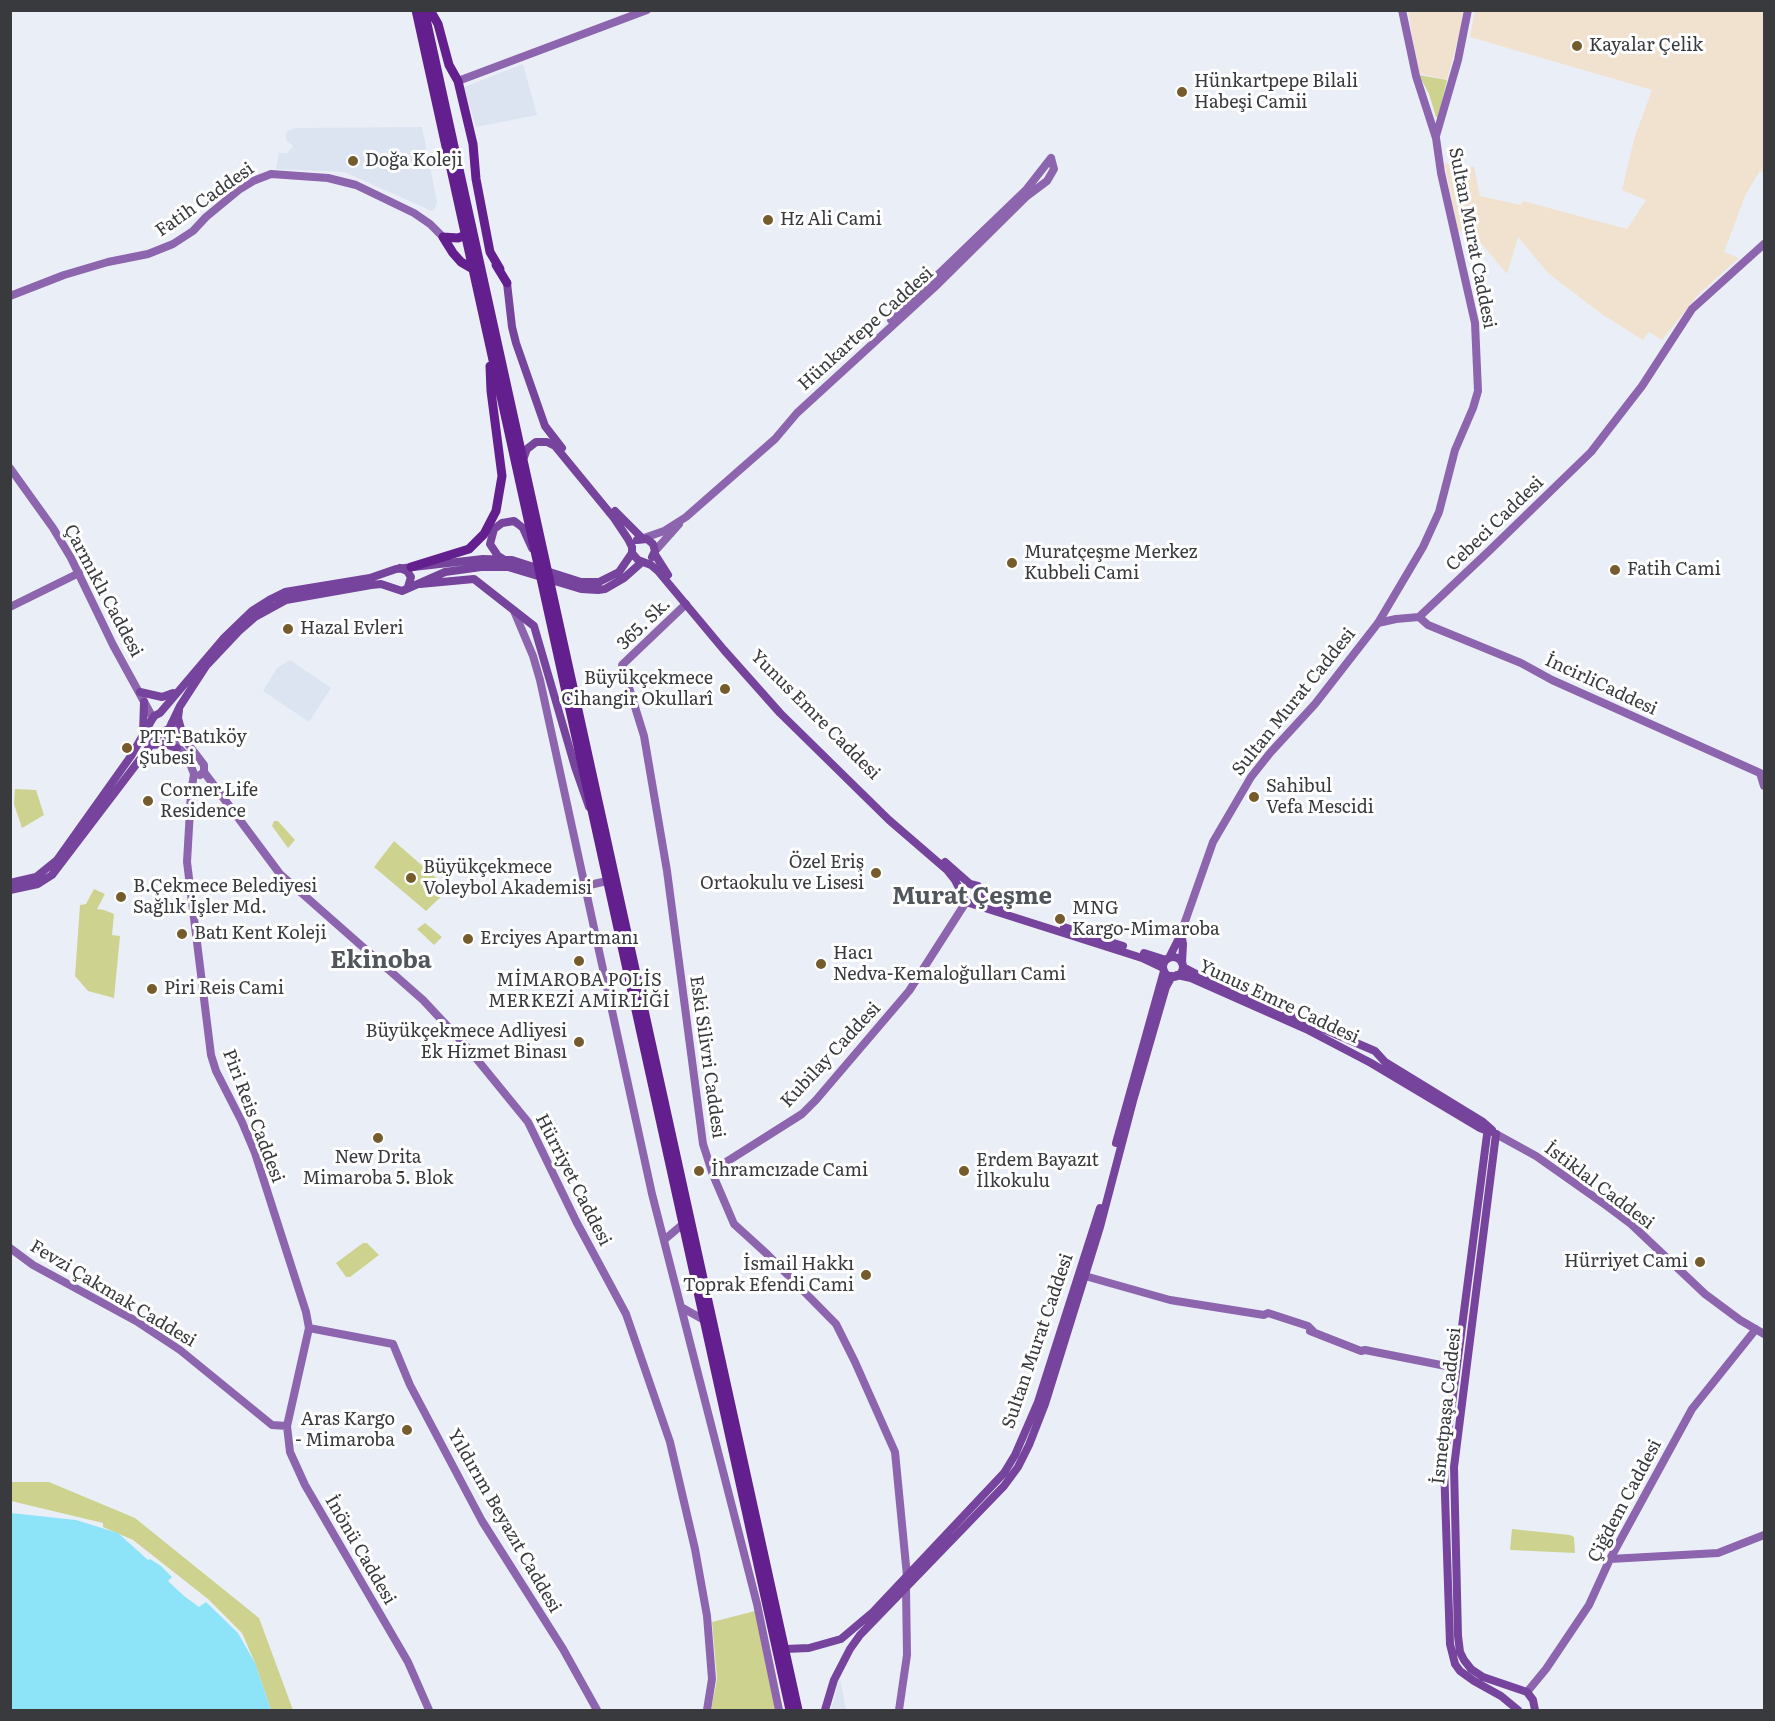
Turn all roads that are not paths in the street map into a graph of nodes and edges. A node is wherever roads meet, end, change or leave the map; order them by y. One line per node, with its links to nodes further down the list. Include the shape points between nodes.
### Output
1 (416, 10): 10 (highway)
2 (424, 10): 13 (highway)
3 (430, 10): 7 (highway)
4 (647, 10): 7 (main road)
5 (1402, 10): 8 (main road, Sultan Murat Caddesi, via 1416,76)
6 (1468, 10): 8 (main road)
7 (458, 81): 15 (highway, via 473,144 490,252)
8 (1436, 138): 40 (main road, Sultan Murat Caddesi, via 1475,324 1478,391 1455,450 1432,528)
9 (1051, 158): 22 (main road, Hünkartepe Caddesi, via 1054,169 1047,181)
10 (466, 235): 11 (highway); 14 (highway)
11 (443, 237): 14 (highway, via 453,253); 18 (main road, Fatih Caddesi, via 414,213 356,185 328,178 271,174 240,189 173,244 64,275)
12 (1764, 244): 39 (main road, Cebeci Caddesi, via 1692,309 1642,386 1591,452)
13 (478, 251): 15 (highway); 17 (highway)
14 (474, 269): 19 (highway)
15 (500, 269): 16 (highway)
16 (507, 284): 17 (highway, via 497,277); 23 (main road, via 512,327 545,426 619,516)
17 (486, 285): 20 (highway)
18 (10, 296)
19 (490, 343): 27 (highway); 29 (highway, via 491,391 502,476 496,511 484,534 469,549)
20 (523, 460): 24 (main road, via 527,449 536,442 555,446 614,518); 97 (highway)
21 (10, 468): 32 (main road, Çarmıklı Caddesi)
22 (686, 517): 23 (main road); 25 (main road)
23 (643, 538): 24 (main road, via 635,541); 25 (main road, via 653,544)
24 (632, 550): 28 (main road, via 635,558); 33 (main road, via 619,572 608,578 591,583)
25 (654, 552): 28 (main road, via 651,559); 36 (main road, Yunus Emre Caddesi)
26 (503, 559): 27 (main road, via 490,544 492,535 502,522 514,521 523,528); 29 (main road); 30 (main road)
27 (538, 562): 57 (highway)
28 (643, 562): 33 (main road, via 606,588 591,591); 36 (main road, via 658,571)
29 (411, 567): 31 (main road)
30 (521, 567): 33 (main road); 34 (main road, via 445,572)
31 (395, 570): 34 (main road, via 407,570); 35 (main road, via 389,582); 42 (main road, via 285,592 252,610)
32 (79, 573): 37 (main road); 43 (main road, Çarmıklı Caddesi)
33 (566, 582)
34 (411, 586): 35 (main road, via 398,591); 38 (main road, via 474,579)
35 (392, 588): 44 (main road, via 371,585 286,600 273,606 239,631 206,666)
36 (687, 603): 41 (main road, 365. Sk.); 60 (main road, Yunus Emre Caddesi, via 786,714); 63 (main road, via 780,713 889,820 947,870)
37 (10, 607)
38 (514, 611): 57 (main road, via 536,630); 61 (main road, via 540,680)
39 (1419, 617): 40 (main road); 56 (main road, İncirliCaddesi, via 1438,629 1760,773)
40 (1378, 623): 66 (main road, Sultan Murat Caddesi, via 1251,777 1213,842)
41 (622, 665): 73 (main road, Eski Silivri Caddesi, via 644,736 668,876 703,1144)
42 (179, 690): 43 (main road, via 162,697); 46 (main road)
43 (140, 692): 45 (main road, Çarmıklı Caddesi); 46 (main road)
44 (183, 700): 47 (main road); 49 (main road, via 178,718)
45 (144, 702): 46 (main road, Çarmıklı Caddesi); 50 (main road)
46 (155, 717): 47 (main road, via 168,715); 48 (main road, via 153,728); 50 (main road)
47 (172, 722): 48 (main road); 49 (main road)
48 (162, 732): 51 (main road); 52 (main road)
49 (183, 736): 53 (main road)
50 (142, 738): 59 (main road, via 57,860 36,877)
51 (152, 745): 52 (main road); 62 (main road, via 52,874 38,884)
52 (177, 748): 54 (main road, via 188,758)
53 (201, 762): 54 (main road, via 194,762); 55 (main road)
54 (193, 771): 55 (main road, via 198,775); 81 (main road, Piri Reis Caddesi, via 187,862 211,1055 255,1153)
55 (204, 772): 103 (main road, Hürriyet Caddesi, via 280,874 423,1000 478,1059 528,1122 626,1314 670,1442 707,1616 712,1679)
56 (1764, 786)
57 (594, 820): 58 (highway)
58 (607, 881): 61 (main road); 74 (highway)
59 (10, 883)
60 (970, 884): 63 (main road); 64 (main road, via 978,886)
61 (585, 886): 75 (main road)
62 (10, 890)
63 (962, 894): 65 (main road)
64 (982, 896): 65 (main road, via 978,902); 67 (main road, via 1007,909)
65 (970, 903): 67 (main road); 73 (main road, Kubilay Caddesi, via 909,991 816,1100 801,1114)
66 (1181, 933): 67 (main road, Sultan Murat Caddesi); 68 (main road)
67 (1166, 964): 68 (main road, via 1174,958); 69 (main road, Yunus Emre Caddesi); 78 (main road, Sultan Murat Caddesi)
68 (1183, 965): 69 (main road, Sultan Murat Caddesi); 70 (main road, via 1204,978)
69 (1175, 976): 71 (main road, Yunus Emre Caddesi, via 1191,978 1306,1029); 78 (main road, Sultan Murat Caddesi, via 1166,987 1100,1227)
70 (1375, 1052): 71 (main road, via 1366,1052); 72 (main road)
71 (1368, 1062): 72 (main road, Yunus Emre Caddesi)
72 (1490, 1130): 77 (main road, İsmetpaşa Caddesi); 82 (main road, İstiklal Caddesi, via 1536,1156 1607,1206 1705,1294)
73 (711, 1171): 93 (main road, Eski Silivri Caddesi, via 734,1224 836,1324 855,1362 895,1452)
74 (682, 1224): 75 (main road); 80 (highway)
75 (664, 1240): 79 (main road)
76 (10, 1248): 87 (main road, Fevzi Çakmak Caddesi, via 180,1350 272,1425)
77 (1475, 1268): 85 (main road, İsmetpaşa Caddesi); 86 (main road, İsmetpaşa Caddesi)
78 (1082, 1275): 84 (main road, Sultan Murat Caddesi); 85 (main road, via 1197,1305 1264,1315 1361,1351)
79 (681, 1307): 80 (main road); 104 (main road, via 757,1604)
80 (704, 1320): 105 (highway)
81 (309, 1329): 87 (main road, Piri Reis Caddesi); 102 (main road, Yıldırım Beyazıt Caddesi, via 393,1344 415,1395 482,1521)
82 (1756, 1329): 83 (main road, İstiklal Caddesi); 92 (main road, Çiğdem Caddesi, via 1692,1409)
83 (1764, 1334)
84 (1058, 1351): 93 (main road, Sultan Murat Caddesi, via 1004,1473); 94 (main road, Sultan Murat Caddesi, via 1037,1425 1018,1467)
85 (1456, 1368): 86 (main road); 88 (main road, İsmetpaşa Caddesi)
86 (1466, 1370): 89 (main road, İsmetpaşa Caddesi)
87 (287, 1426): 101 (main road, İnönü Caddesi, via 290,1452 305,1485 408,1662)
88 (1444, 1466): 89 (main road); 91 (main road, İsmetpaşa Caddesi)
89 (1454, 1467): 91 (main road, İsmetpaşa Caddesi)
90 (1764, 1535): 92 (main road, via 1718,1553)
91 (1451, 1536): 95 (main road, İsmetpaşa Caddesi)
92 (1610, 1559): 98 (main road, Çiğdem Caddesi, via 1584,1613 1546,1669)
93 (907, 1576): 94 (main road); 96 (main road, Sultan Murat Caddesi)
94 (906, 1588): 96 (main road, Sultan Murat Caddesi); 108 (main road, via 907,1655)
95 (1454, 1619): 98 (main road, İsmetpaşa Caddesi, via 1460,1652 1468,1666 1483,1677); 99 (main road, İsmetpaşa Caddesi, via 1450,1644 1455,1664 1469,1678)
96 (855, 1634): 97 (main road, Sultan Murat Caddesi, via 829,1644); 107 (main road, Sultan Murat Caddesi)
97 (785, 1649): 106 (highway)
98 (1525, 1691): 99 (main road, via 1514,1696); 100 (main road)
99 (1515, 1708)
100 (1532, 1708)
101 (429, 1710)
102 (597, 1710)
103 (707, 1710)
104 (779, 1710)
105 (790, 1710)
106 (798, 1710)
107 (825, 1710)
108 (899, 1710)

